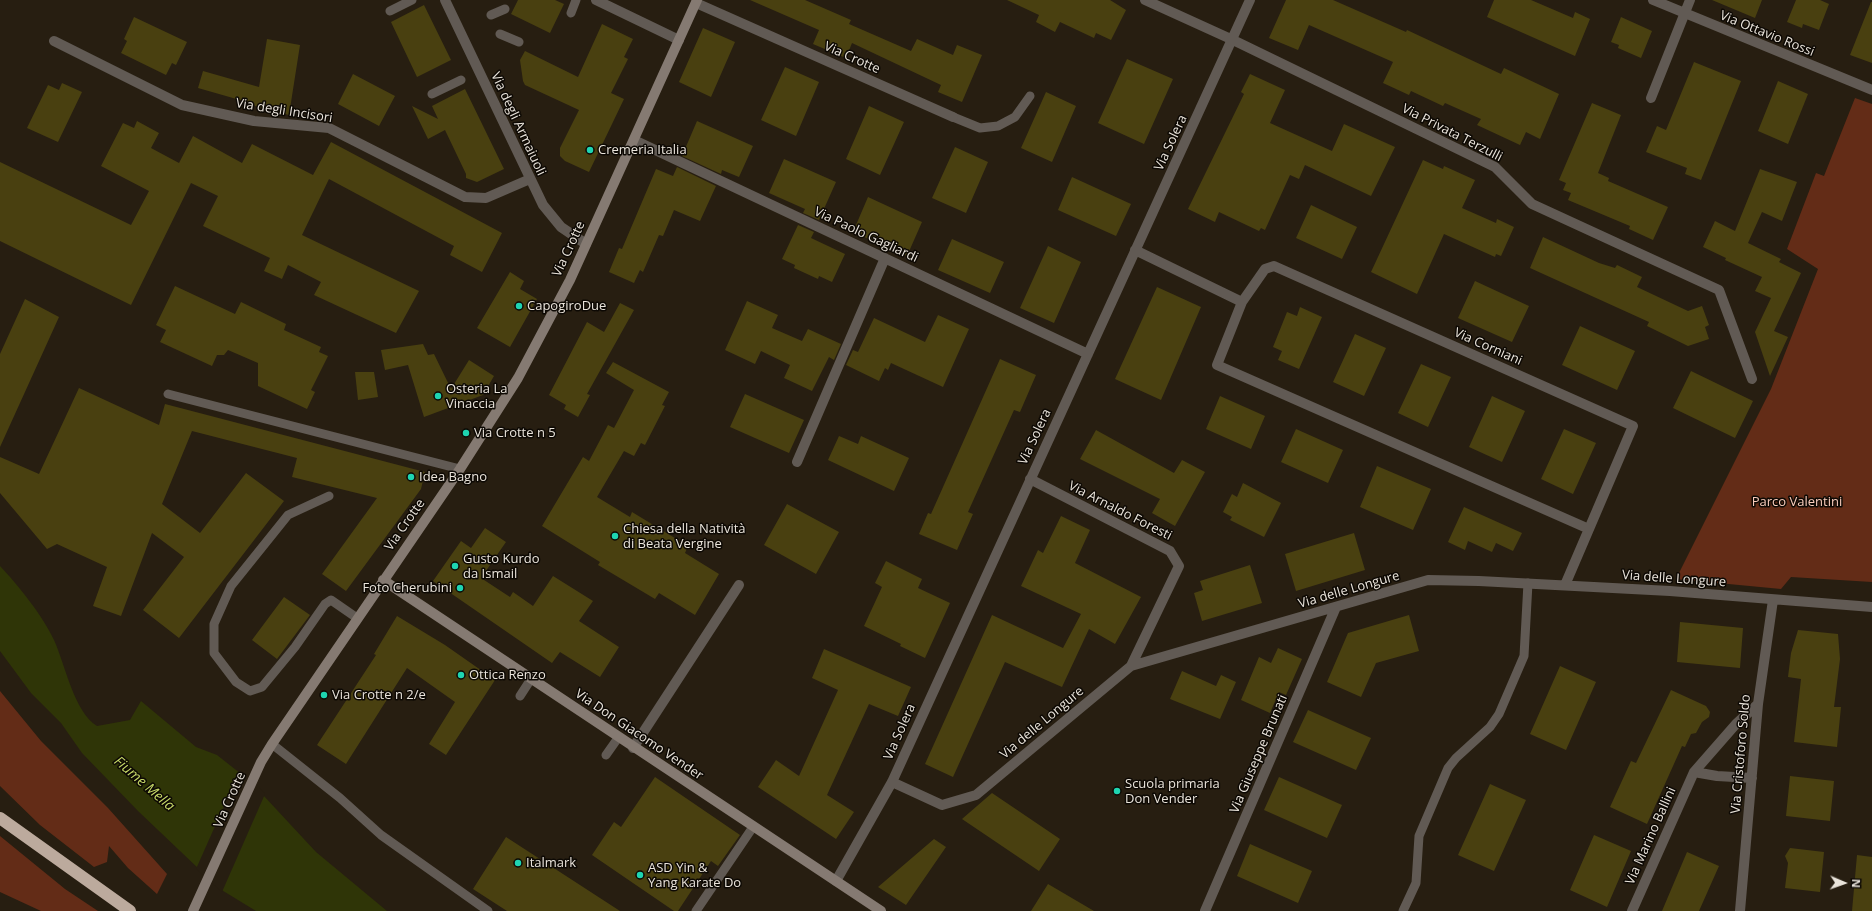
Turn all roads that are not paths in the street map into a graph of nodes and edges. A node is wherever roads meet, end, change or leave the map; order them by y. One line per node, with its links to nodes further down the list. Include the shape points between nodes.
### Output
1 (412, 0): 11 (lane)
2 (445, 0): 27 (street, Via degli Armaiuoli)
3 (576, 0): 12 (lane)
4 (596, 0): 16 (street)
5 (1145, 0): 17 (street, Via Privata Terzulli)
6 (1250, 0): 17 (street, Via Solera)
7 (1653, 0): 13 (street, Via Ottavio Rossi)
8 (1690, 0): 13 (street)
9 (697, 1): 16 (street, Via Crotte); 25 (street, Via Crotte)
10 (505, 8): 14 (lane)
11 (390, 11)
12 (571, 13)
13 (1684, 14): 21 (street, Via Ottavio Rossi); 24 (street)
14 (491, 15)
15 (500, 34): 19 (lane)
16 (679, 40): 26 (street, Via Crotte)
17 (1233, 40): 29 (street, Via Solera); 33 (street, Via Privata Terzulli, via 1495,167 1532,204 1719,290)
18 (54, 41): 27 (street, Via degli Incisori, via 182,105 254,121 329,128 465,196 486,198)
19 (519, 42)
20 (461, 80): 22 (lane)
21 (1872, 90)
22 (432, 94)
23 (1030, 96): 25 (lane, via 1015,117 998,126 980,128)
24 (1651, 98)
25 (953, 117)
26 (634, 140): 28 (street, Via Crotte); 30 (street, Via Paolo Gagliardi)
27 (530, 179): 28 (street, Via degli Armaiuoli, via 554,221)
28 (586, 244): 36 (street, Via Crotte, via 541,337)
29 (1135, 250): 31 (street); 32 (street, Via Solera)
30 (885, 258): 32 (street, Via Paolo Gagliardi); 35 (street)
31 (1242, 302): 39 (street, Via Corniani, via 1217,365); 39 (street, Via Corniani, via 1265,269 1274,266 1633,426)
32 (1088, 354): 37 (street, Via Solera)
33 (1752, 379)
34 (168, 394): 36 (lane)
35 (797, 462)
36 (460, 469): 40 (street, Via Crotte)
37 (1030, 479): 48 (street, Via Arnaldo Foresti, via 1170,551 1179,566); 58 (street, Via Solera)
38 (329, 496): 47 (lane, via 288,514 231,586 214,624 214,653 236,682 250,691 262,687 295,647 325,604 331,600)
39 (1589, 529): 43 (street, Via Corniani)
40 (383, 580): 47 (street, Via Crotte); 49 (street, Via Don Giacomo Vender)
41 (1528, 583): 43 (street, Via delle Longure); 45 (street, Via delle Longure, via 1428,580); 68 (lane, via 1524,656 1490,727 1448,768 1419,836 1416,883)
42 (739, 585): 54 (street)
43 (1565, 585): 44 (street, Via delle Longure, via 1690,592)
44 (1773, 600): 46 (street, Via delle Longure); 51 (street, Via Cristoforo Soldo)
45 (1336, 607): 48 (street, Via delle Longure); 67 (street, Via Giuseppe Brunati)
46 (1872, 608)
47 (357, 618): 53 (street, Via Crotte)
48 (1131, 666): 58 (street, Via delle Longure, via 976,795 942,805)
49 (531, 679): 50 (lane); 52 (street, Via Don Giacomo Vender)
50 (520, 696)
51 (1758, 704): 56 (street, Via Marino Ballini, via 1736,724); 57 (street, Via Cristoforo Soldo)
52 (618, 738): 54 (street, Via Don Giacomo Vender); 55 (lane)
53 (272, 744): 63 (street, Via Crotte, via 261,762); 64 (lane, via 340,798 381,835)
54 (633, 748): 60 (street, Via Don Giacomo Vender)
55 (606, 755)
56 (1694, 772): 57 (street); 69 (street, Via Marino Ballini)
57 (1752, 778): 70 (street, Via Cristoforo Soldo)
58 (892, 782): 61 (street, Via Solera)
59 (0, 818): 62 (highway)
60 (753, 827): 61 (street, Via Don Giacomo Vender); 65 (lane)
61 (836, 882): 66 (street, Via Don Giacomo Vender)
62 (130, 911)
63 (193, 911)
64 (488, 911)
65 (696, 911)
66 (881, 911)
67 (1205, 911)
68 (1403, 911)
69 (1632, 911)
70 (1740, 911)

